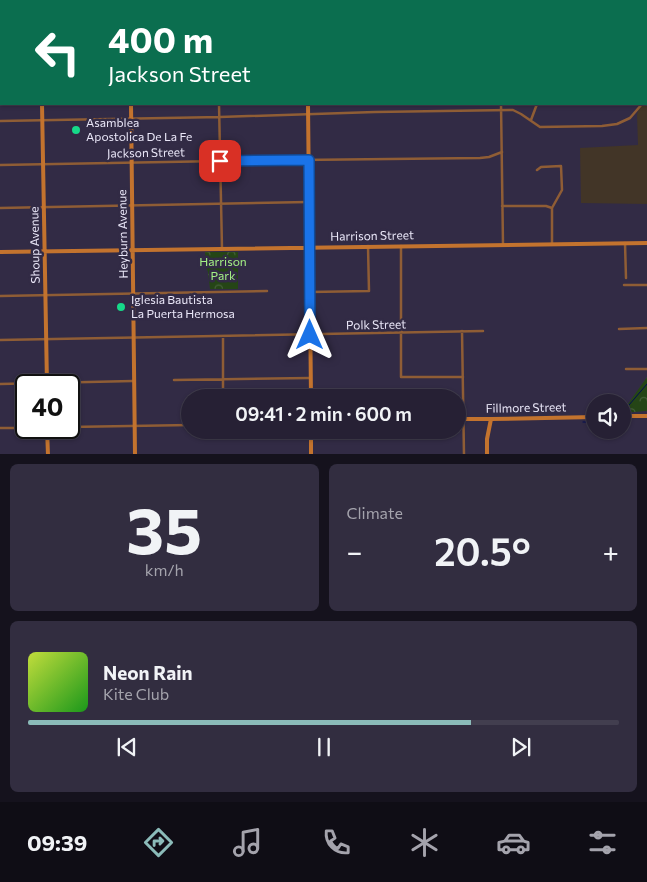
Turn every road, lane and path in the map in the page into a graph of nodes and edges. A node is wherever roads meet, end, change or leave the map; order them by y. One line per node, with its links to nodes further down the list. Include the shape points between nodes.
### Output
1 (42, 105): 12 (street, Shoup Avenue)
2 (131, 105): 11 (street, Heyburn Avenue)
3 (220, 105): 10 (street)
4 (308, 105): 9 (street)
5 (501, 105): 8 (street)
6 (537, 105): 13 (street)
7 (641, 105): 15 (street, via 630,118 617,124)
8 (501, 110): 9 (street); 13 (street, via 513,110); 17 (street)
9 (308, 114): 10 (street); 18 (street)
10 (220, 117): 11 (street); 19 (street)
11 (131, 118): 12 (street); 20 (street, Heyburn Avenue)
12 (42, 120): 14 (street); 21 (street, Shoup Avenue)
13 (531, 120): 15 (street)
14 (0, 121)
15 (540, 127): 16 (street)
16 (538, 131)
17 (502, 152): 18 (street, Jackson Street, via 480,158); 27 (street)
18 (309, 160): 19 (street, Jackson Street); 24 (street)
19 (220, 161): 20 (street, Jackson Street); 25 (street)
20 (132, 162): 21 (street, Jackson Street); 26 (street, Heyburn Avenue)
21 (44, 164): 22 (street, Jackson Street); 28 (street, Shoup Avenue)
22 (0, 165)
23 (537, 170): 30 (street, via 562,166 562,190)
24 (309, 202): 25 (street); 37 (street)
25 (221, 204): 26 (street); 38 (street)
26 (132, 206): 28 (street); 39 (street, Heyburn Avenue)
27 (502, 206): 30 (street); 34 (street)
28 (44, 207): 29 (street); 40 (street, Shoup Avenue)
29 (0, 208)
30 (552, 208): 33 (street)
31 (625, 243): 32 (street, Harrison Street); 33 (street, Harrison Street); 42 (street)
32 (647, 243)
33 (552, 244): 34 (street, Harrison Street)
34 (503, 245): 36 (street, Harrison Street)
35 (368, 246): 36 (street, Harrison Street); 37 (street, Harrison Street); 46 (street, via 369,291)
36 (401, 246): 54 (street)
37 (310, 247): 38 (street, Harrison Street); 46 (street)
38 (222, 249): 39 (street, Harrison Street)
39 (133, 250): 40 (street, Harrison Street); 48 (street, Heyburn Avenue)
40 (45, 251): 41 (street, Harrison Street); 47 (street, Shoup Avenue)
41 (0, 252)
42 (626, 278)
43 (624, 285): 44 (street)
44 (647, 285)
45 (267, 291): 48 (street)
46 (310, 292): 55 (street)
47 (46, 294): 48 (street); 49 (street); 58 (street, Shoup Avenue)
48 (133, 294): 57 (street, Heyburn Avenue)
49 (0, 296)
50 (647, 328): 51 (street)
51 (619, 329)
52 (462, 331): 53 (street, Polk Street); 54 (street, Polk Street); 63 (street)
53 (483, 331)
54 (401, 333): 55 (street, Polk Street); 63 (street, via 402,377)
55 (310, 335): 56 (street, Polk Street); 64 (street)
56 (223, 336): 57 (street, Polk Street); 65 (street)
57 (134, 337): 58 (street, Polk Street); 67 (street, Heyburn Avenue)
58 (46, 339): 59 (street, Polk Street); 62 (street, Shoup Avenue)
59 (0, 340)
60 (626, 369): 61 (street)
61 (647, 369)
62 (47, 374)
63 (463, 377): 73 (street)
64 (310, 378): 65 (street); 72 (street)
65 (223, 379): 66 (street); 71 (street)
66 (174, 380)
67 (134, 381): 68 (street); 80 (street, Heyburn Avenue)
68 (80, 383)
69 (0, 384): 70 (street)
70 (15, 384)
71 (223, 389)
72 (310, 389)
73 (463, 389)
74 (631, 416): 75 (street)
75 (647, 416)
76 (586, 417): 78 (street, Fillmore Street)
77 (466, 419): 78 (street, Fillmore Street)
78 (491, 419): 91 (street)
79 (181, 425): 80 (street)
80 (135, 426): 81 (street); 88 (street, Heyburn Avenue)
81 (80, 427)
82 (0, 428): 83 (street)
83 (15, 428)
84 (47, 439): 87 (street)
85 (311, 439): 89 (street)
86 (464, 439): 90 (street)
87 (48, 454)
88 (135, 454)
89 (311, 454)
90 (464, 454)
91 (487, 454)

